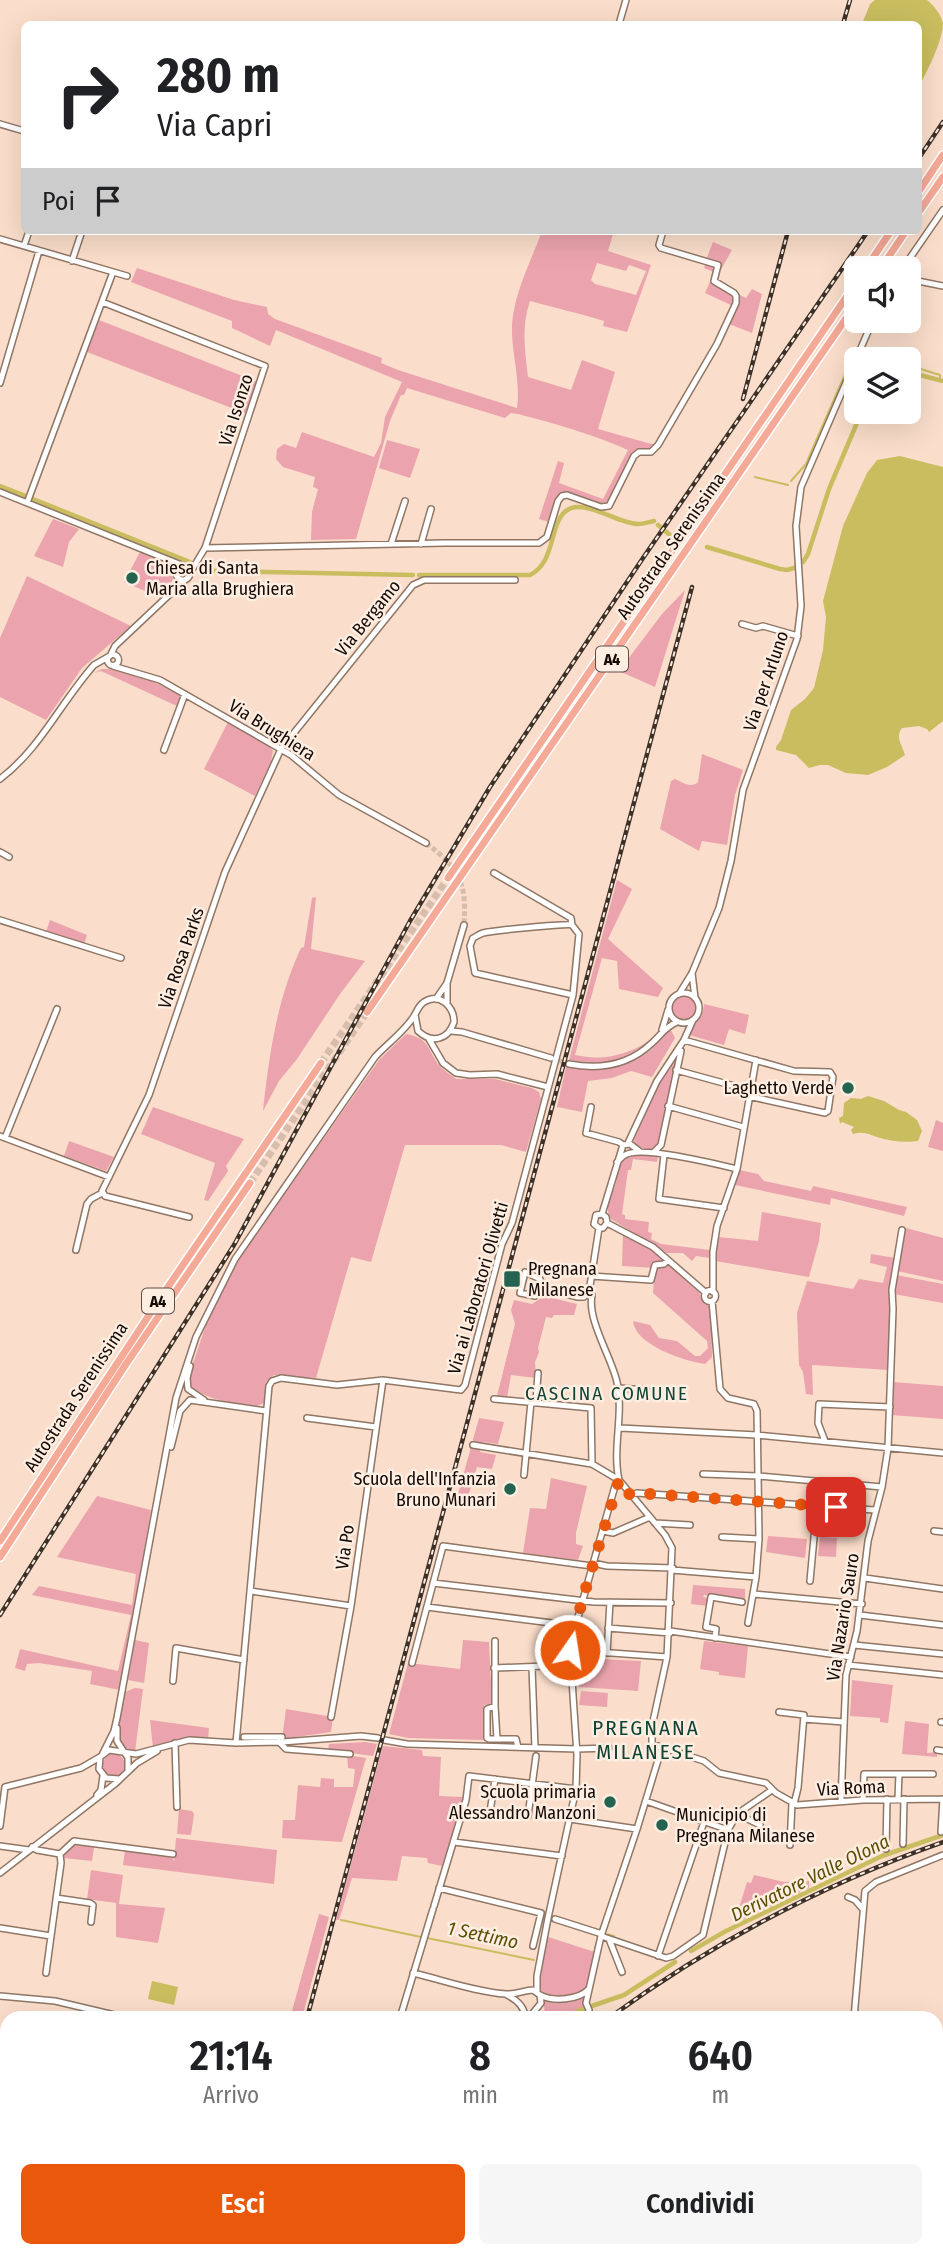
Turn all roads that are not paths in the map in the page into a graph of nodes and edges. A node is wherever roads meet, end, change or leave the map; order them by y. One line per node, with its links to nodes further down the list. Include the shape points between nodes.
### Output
1 (625, 0): 2 (street)
2 (620, 21)
3 (0, 124): 4 (street)
4 (21, 130)
5 (943, 155): 7 (highway)
6 (943, 177): 8 (highway)
7 (922, 186)
8 (922, 208)
9 (943, 210): 20 (street)
10 (28, 235): 16 (street)
11 (81, 235): 21 (street)
12 (662, 235): 36 (street, via 659,247 718,265 714,281 737,298 717,344 655,449 635,454 606,507 567,495 560,498 542,542)
13 (888, 235): 18 (highway)
14 (903, 235): 19 (highway)
15 (0, 239): 16 (street)
16 (24, 246): 17 (street)
17 (39, 251): 21 (street); 30 (street)
18 (874, 256)
19 (889, 256)
20 (911, 256)
21 (72, 261): 22 (street)
22 (113, 272): 23 (street); 27 (street)
23 (127, 276)
24 (921, 282): 25 (street)
25 (943, 286)
26 (844, 300): 57 (highway, Autostrada Serenissima / A4)
27 (102, 302): 32 (street); 37 (street, Via Isonzo, via 265,366)
28 (844, 321): 71 (highway, Autostrada Serenissima / A4)
29 (867, 333): 44 (street, Via per Arluno, via 801,487 796,526 801,606)
30 (0, 383)
31 (0, 492): 32 (street)
32 (29, 499): 38 (street)
33 (405, 501): 35 (street)
34 (432, 509): 36 (street)
35 (391, 544): 36 (street); 37 (street)
36 (421, 544)
37 (205, 548): 39 (street)
38 (166, 559): 39 (street); 40 (street)
39 (187, 571): 40 (street, via 180,567); 40 (street, via 181,579); 42 (street)
40 (177, 574): 42 (street)
41 (515, 580): 50 (street, Via Bergamo, via 424,580 413,585)
42 (171, 594): 45 (street)
43 (742, 624): 44 (street)
44 (798, 636): 62 (street, Via per Arluno, via 750,767 722,900)
45 (119, 643): 46 (street); 47 (street)
46 (118, 657): 47 (street); 47 (street, via 118,663); 48 (street)
47 (110, 661): 48 (street); 52 (street, via 94,665 30,752)
48 (133, 671): 49 (street, Via Brughiera)
49 (185, 694): 50 (street, Via Brughiera); 51 (street)
50 (281, 749): 53 (street, Via Brughiera, via 339,795); 101 (street, Via Rosa Parks, via 225,872 146,1102)
51 (164, 750)
52 (0, 779)
53 (426, 843)
54 (0, 852): 55 (street)
55 (9, 857)
56 (494, 873): 60 (street, via 571,918)
57 (448, 878)
58 (0, 920): 61 (street)
59 (464, 925): 63 (street)
60 (572, 925): 65 (street, Via ai Laboratori Olivetti, via 579,934); 65 (street, via 484,932 473,938 470,946 475,973)
61 (121, 958)
62 (692, 973): 64 (street, Via per Arluno); 66 (street, Via per Arluno)
63 (447, 983): 67 (street); 68 (street)
64 (678, 993): 66 (street); 70 (street, Via per Arluno)
65 (573, 995): 91 (street, Via ai Laboratori Olivetti)
66 (695, 998): 73 (street, Via per Arluno, via 699,1011)
67 (436, 999): 68 (street); 72 (street, via 420,1005)
68 (447, 1004): 74 (street)
69 (57, 1009): 96 (street)
70 (668, 1010): 75 (street); 79 (street, Via per Arluno)
71 (367, 1012)
72 (415, 1016): 76 (street); 77 (street)
73 (693, 1020): 75 (street); 83 (street, Via per Arluno)
74 (454, 1022): 78 (street); 80 (street)
75 (678, 1022): 79 (street); 83 (street)
76 (401, 1031): 77 (street); 116 (street, via 375,1057 243,1247)
77 (418, 1031): 81 (street)
78 (451, 1031): 80 (street); 82 (street)
79 (661, 1031): 89 (street, via 645,1049 620,1063 600,1067)
80 (462, 1032): 86 (street)
81 (429, 1038): 82 (street); 84 (street)
82 (443, 1038): 84 (street)
83 (684, 1040): 87 (street); 97 (street, Via per Arluno, via 657,1081)
84 (436, 1051): 91 (street, via 456,1073 497,1074)
85 (681, 1051): 90 (street)
86 (551, 1058)
87 (756, 1060): 92 (street); 92 (street, via 794,1071 830,1072 828,1111)
88 (321, 1063): 157 (highway, Autostrada Serenissima / A4)
89 (569, 1064)
90 (676, 1070): 92 (street); 93 (street)
91 (548, 1087): 118 (street, Via ai Laboratori Olivetti, via 465,1385 461,1390)
92 (749, 1093): 95 (street)
93 (668, 1106): 95 (street); 98 (street, via 661,1145)
94 (591, 1107): 97 (street, via 586,1133)
95 (743, 1127): 100 (street)
96 (3, 1137): 101 (street)
97 (627, 1148): 98 (street); 105 (street, Via per Arluno, via 617,1163)
98 (654, 1152): 99 (street)
99 (664, 1154): 100 (street); 104 (street, via 659,1199)
100 (736, 1169): 104 (street)
101 (109, 1177): 103 (street, Via Rosa Parks)
102 (250, 1183): 158 (highway, Autostrada Serenissima / A4)
103 (102, 1194): 106 (street); 110 (street, Via Rosa Parks, via 88,1204)
104 (724, 1208): 114 (street, via 717,1226)
105 (602, 1214): 107 (street); 108 (street, via 590,1221)
106 (189, 1217)
107 (607, 1223): 108 (street); 111 (street)
108 (599, 1228): 112 (street)
109 (902, 1230): 127 (street, Via Nazario Sauro, via 892,1290)
110 (76, 1250)
111 (668, 1259): 112 (street, via 655,1265 651,1280); 114 (street)
112 (591, 1276): 115 (street)
113 (542, 1288): 113 (street, via 540,1279 525,1272 520,1293 535,1296); 115 (street, via 577,1297)
114 (709, 1292): 132 (street, via 705,1300 712,1301 720,1390 728,1398 754,1404)
115 (586, 1294): 119 (street, via 593,1297 590,1301)
116 (207, 1311): 121 (street, via 187,1378); 122 (street)
117 (538, 1373): 126 (street)
118 (383, 1380): 128 (street, Via ai Laboratori Olivetti, via 337,1385 276,1379 269,1386); 130 (street, Via Po)
119 (618, 1388): 120 (street); 131 (street)
120 (647, 1390)
121 (190, 1392): 122 (street); 125 (street)
122 (177, 1395): 124 (street); 138 (street)
123 (494, 1399): 126 (street)
124 (190, 1400): 125 (street); 138 (street, via 180,1411)
125 (207, 1401): 128 (street)
126 (534, 1402): 137 (street); 139 (street, via 591,1408)
127 (890, 1407): 133 (street, via 819,1404 818,1423); 135 (street, Via Nazario Sauro)
128 (266, 1411): 166 (street, Via ai Laboratori Olivetti)
129 (307, 1418): 130 (street)
130 (376, 1427): 173 (street, Via Po)
131 (620, 1428): 132 (street); 143 (street)
132 (757, 1435): 133 (street); 142 (street)
133 (825, 1441): 135 (street)
134 (472, 1445): 137 (street)
135 (888, 1448): 136 (street); 144 (street, Via Nazario Sauro)
136 (943, 1453)
137 (526, 1454): 139 (street); 141 (street)
138 (166, 1459): 201 (street)
139 (592, 1464): 143 (street)
140 (703, 1474): 142 (street)
141 (524, 1475)
142 (758, 1476): 144 (street); 146 (street)
143 (619, 1480): 145 (street); 152 (street)
144 (883, 1487): 148 (street, Via Nazario Sauro)
145 (630, 1495): 146 (street); 149 (street)
146 (760, 1501): 147 (street); 156 (street)
147 (817, 1505): 148 (street); 163 (street)
148 (875, 1510): 162 (street, Via Nazario Sauro)
149 (650, 1517): 150 (street); 152 (street, via 613,1533)
150 (655, 1523): 151 (street); 160 (street, via 671,1544)
151 (691, 1525)
152 (603, 1531): 159 (street)
153 (934, 1531): 154 (street)
154 (943, 1532)
155 (722, 1537): 156 (street)
156 (759, 1539): 161 (street)
157 (0, 1541)
158 (0, 1557)
159 (593, 1564): 160 (street); 164 (street, via 443,1546); 168 (street)
160 (673, 1569): 161 (street); 171 (street)
161 (756, 1577): 167 (street)
162 (865, 1578): 165 (street); 172 (street, Via Nazario Sauro)
163 (810, 1581)
164 (433, 1583): 168 (street); 174 (street)
165 (943, 1590)
166 (251, 1591): 173 (street); 191 (street, Via ai Laboratori Olivetti)
167 (754, 1594): 172 (street); 176 (street)
168 (582, 1601): 169 (street); 178 (street)
169 (610, 1602): 171 (street); 180 (street)
170 (742, 1602): 179 (street, via 708,1597)
171 (671, 1603): 181 (street)
172 (862, 1604): 175 (street, Via Nazario Sauro)
173 (351, 1606): 200 (street, Via Po)
174 (427, 1607): 178 (street); 192 (street)
175 (860, 1615): 177 (street); 185 (street, Via Nazario Sauro)
176 (748, 1623)
177 (943, 1625)
178 (575, 1626): 186 (street)
179 (706, 1627): 182 (street); 183 (street, via 716,1629)
180 (608, 1628): 181 (street); 187 (street)
181 (670, 1632): 182 (street); 189 (street)
182 (705, 1636): 183 (street)
183 (715, 1638): 190 (street)
184 (495, 1641): 196 (street)
185 (854, 1645): 188 (street); 190 (street, Via Nazario Sauro)
186 (570, 1650): 187 (street); 193 (street)
187 (607, 1653): 189 (street)
188 (943, 1654)
189 (667, 1657): 210 (street, Via Roma, via 651,1743)
190 (851, 1657): 194 (street, Via Nazario Sauro)
191 (244, 1660): 198 (street, via 176,1648); 208 (street, Via ai Laboratori Olivetti)
192 (412, 1663)
193 (571, 1665): 195 (street); 213 (street)
194 (848, 1665): 197 (street); 203 (street, Via Nazario Sauro)
195 (532, 1667): 196 (street); 211 (street)
196 (494, 1668): 209 (street, via 497,1739 516,1739)
197 (943, 1675)
198 (173, 1681)
199 (779, 1712): 202 (street, via 804,1715)
200 (331, 1717)
201 (117, 1718): 214 (street, via 117,1741); 217 (street)
202 (804, 1719): 203 (street); 237 (street)
203 (844, 1722): 236 (street, Via Nazario Sauro)
204 (244, 1737): 205 (street)
205 (268, 1740): 206 (street); 208 (street)
206 (281, 1740): 209 (street, via 360,1736 407,1744); 216 (street, via 286,1749)
207 (174, 1743): 208 (street); 215 (street); 219 (street); 238 (street)
208 (236, 1743)
209 (518, 1747): 211 (street)
210 (662, 1747): 229 (street, Via Roma, via 704,1761 719,1773 766,1783); 235 (street)
211 (535, 1748): 213 (street)
212 (609, 1748): 213 (street)
213 (577, 1749): 228 (street)
214 (124, 1753): 215 (street); 217 (street, via 113,1749); 221 (street, via 129,1761)
215 (136, 1754): 219 (street)
216 (350, 1754)
217 (102, 1755): 220 (street); 222 (street, via 98,1765)
218 (536, 1756): 227 (street)
219 (137, 1762): 221 (street)
220 (81, 1768): 222 (street); 245 (street, via 5,1787)
221 (127, 1772): 225 (street)
222 (102, 1774): 225 (street); 230 (street)
223 (899, 1774): 224 (street); 232 (street); 234 (street, via 864,1774)
224 (933, 1774)
225 (119, 1779): 230 (street)
226 (495, 1779): 227 (street); 239 (street); 249 (street, via 469,1776)
227 (532, 1783): 228 (street); 241 (street)
228 (576, 1789): 242 (street)
229 (772, 1790): 237 (street, Via Roma); 240 (street)
230 (96, 1797): 253 (street)
231 (887, 1799): 232 (street, Via Roma); 234 (street, Via Roma); 254 (street)
232 (901, 1799): 233 (street, Via Roma); 250 (street)
233 (943, 1799): 248 (street)
234 (863, 1800): 236 (street, Via Roma)
235 (646, 1801): 243 (street); 246 (street)
236 (841, 1801): 237 (street, Via Roma)
237 (793, 1803): 251 (street)
238 (177, 1807)
239 (490, 1812)
240 (737, 1814): 244 (street); 247 (street)
241 (528, 1816)
242 (570, 1819): 246 (street); 258 (street)
243 (704, 1822): 247 (street); 271 (street)
244 (760, 1825)
245 (0, 1826)
246 (637, 1829): 267 (street)
247 (727, 1830): 271 (street, via 703,1935 673,1956)
248 (942, 1832)
249 (454, 1842): 258 (street); 260 (street)
250 (903, 1844)
251 (790, 1845)
252 (0, 1846): 253 (street)
253 (31, 1849): 255 (street); 259 (street)
254 (886, 1849)
255 (60, 1854): 256 (street, via 74,1841); 262 (street)
256 (173, 1854)
257 (943, 1855): 263 (street, via 876,1882 865,1891)
258 (562, 1856): 275 (street)
259 (0, 1872)
260 (439, 1888): 270 (street, via 541,1913); 274 (street)
261 (848, 1897): 263 (street)
262 (56, 1898): 265 (street, via 93,1905); 268 (street)
263 (863, 1909): 288 (street)
264 (555, 1919): 267 (street)
265 (91, 1922)
266 (0, 1928): 268 (street)
267 (601, 1935): 269 (street); 277 (street)
268 (51, 1936): 273 (street)
269 (609, 1939): 271 (street); 272 (street)
270 (533, 1946)
271 (658, 1956)
272 (622, 1972)
273 (46, 1973)
274 (413, 1973): 279 (street); 285 (street)
275 (537, 1976): 276 (street); 278 (street)
276 (530, 1989): 278 (street); 280 (street)
277 (590, 1989): 278 (street, via 577,1997 550,1999); 287 (street)
278 (538, 1993): 286 (street, via 541,2003)
279 (504, 1994): 280 (street); 282 (street)
280 (522, 1994): 282 (street)
281 (0, 1996): 284 (street)
282 (519, 2003): 283 (street)
283 (525, 2010): 286 (street)
284 (97, 2011)
285 (402, 2011)
286 (533, 2011)
287 (588, 2011)
288 (855, 2011)

